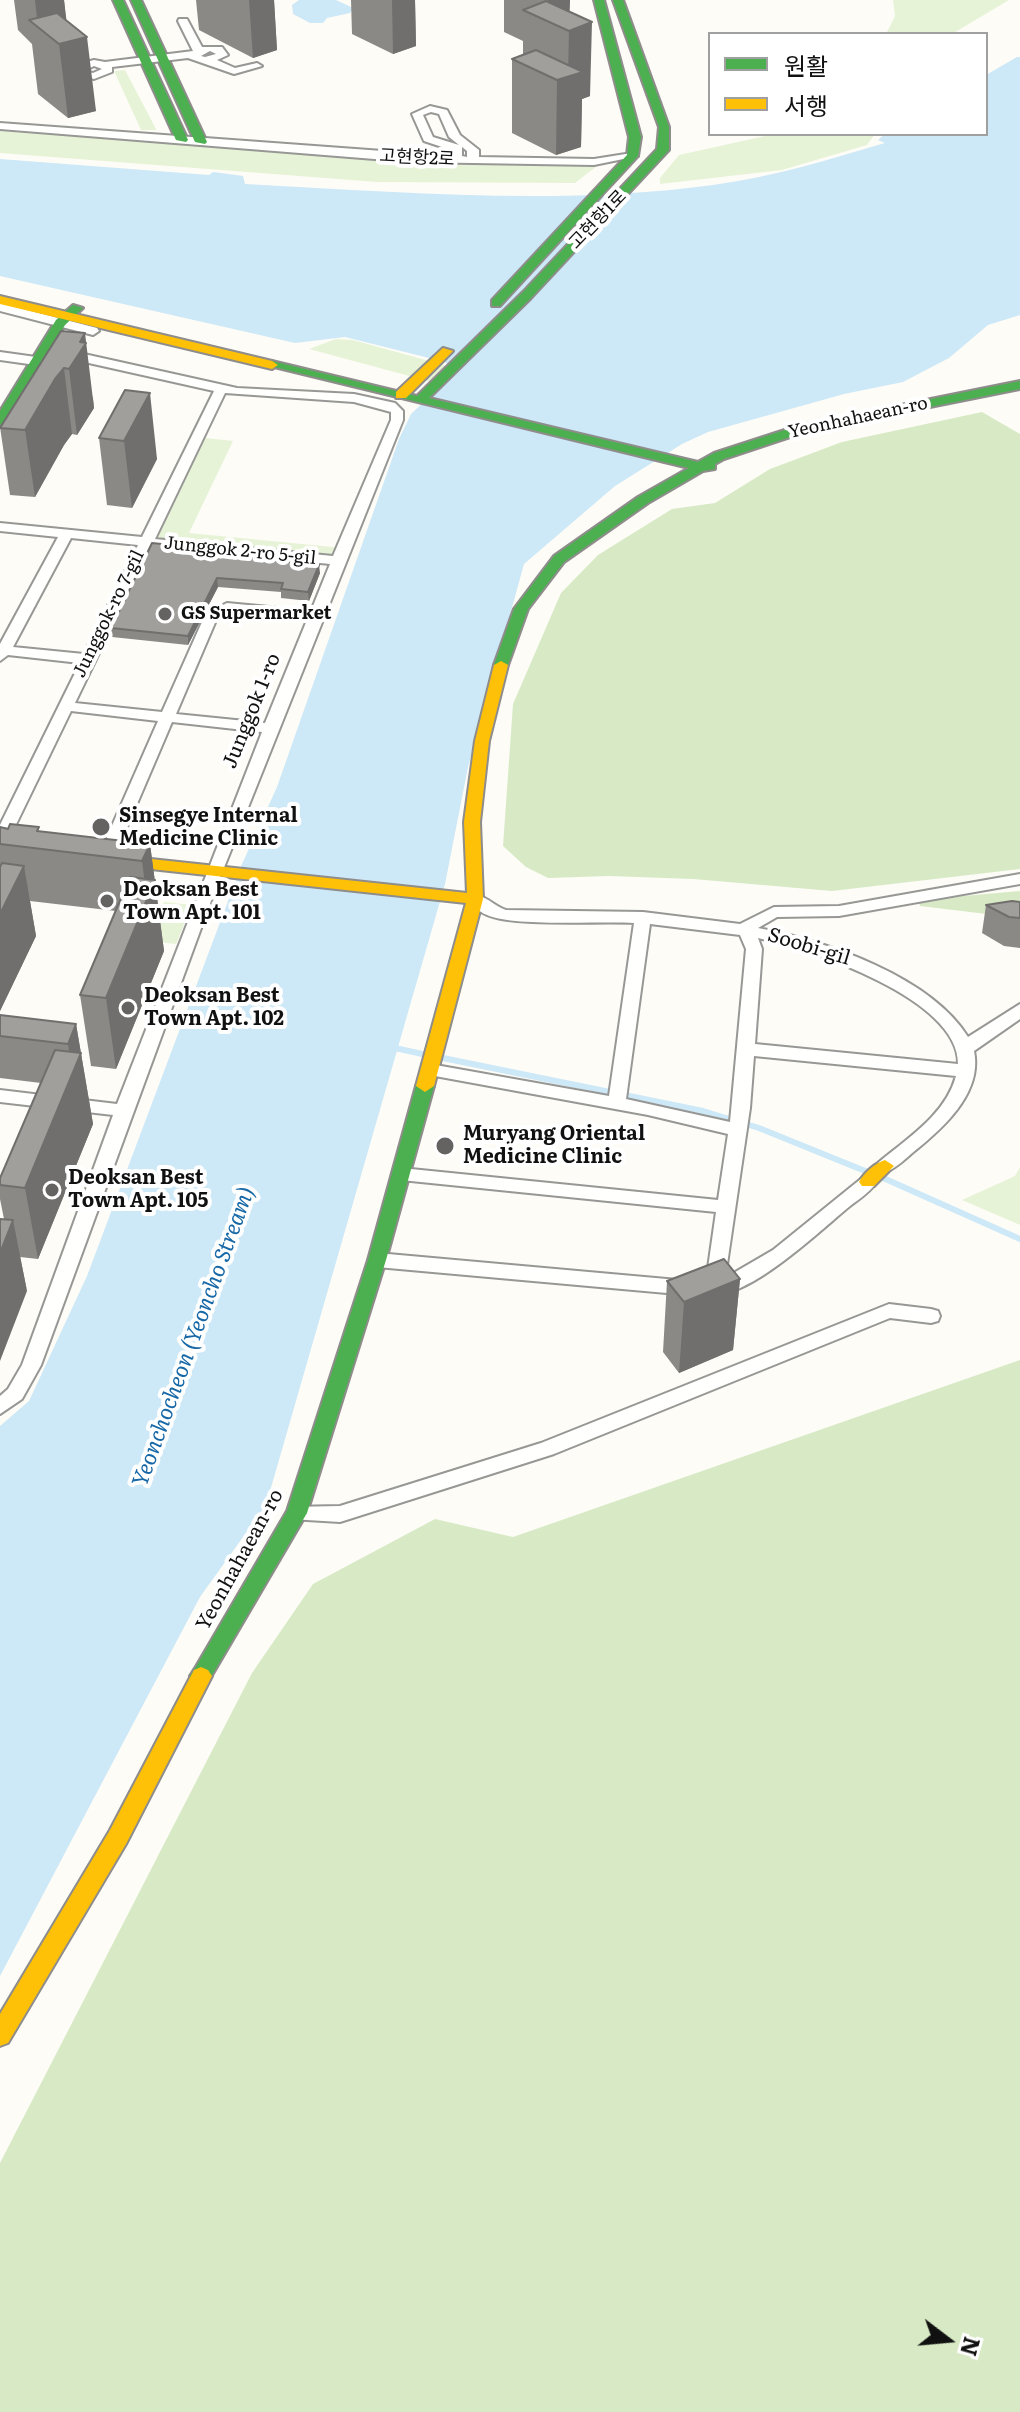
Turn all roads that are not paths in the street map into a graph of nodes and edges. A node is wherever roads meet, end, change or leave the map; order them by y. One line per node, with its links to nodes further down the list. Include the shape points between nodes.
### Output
1 (118, 0): 7 (street)
2 (136, 0): 7 (street)
3 (599, 0): 13 (street, via 635,137)
4 (618, 0): 25 (street, 고현항1로, via 664,127 663,150)
5 (183, 21): 6 (street)
6 (195, 54): 7 (street); 8 (street, via 234,71)
7 (156, 61): 9 (street); 11 (street); 12 (street)
8 (257, 66)
9 (107, 67)
10 (0, 126): 11 (street, 고현항2로)
11 (182, 140): 12 (street, 고현항2로)
12 (201, 142): 14 (street, 고현항2로)
13 (632, 156): 15 (street, 고현항2로, via 594,162); 25 (street, 고현항1로)
14 (456, 160): 15 (street, 고현항2로); 15 (street, via 457,148 428,139 417,114 443,112 455,137 473,150)
15 (473, 161)
16 (0, 289): 19 (street)
17 (0, 300): 19 (street)
18 (0, 307): 19 (street)
19 (68, 315): 20 (street); 22 (street); 25 (street)
20 (93, 331)
21 (0, 356): 22 (street, Junggok 1-ro)
22 (40, 356): 24 (street, Junggok 1-ro); 27 (street)
23 (1020, 385): 28 (street, Yeonhahaean-ro)
24 (221, 389): 32 (street, Junggok-ro 7-gil); 33 (street, Junggok 1-ro, via 354,398 397,411)
25 (415, 394): 28 (street, via 686,454); 29 (street)
26 (1020, 394): 29 (street, Yeonhahaean-ro, via 791,441)
27 (0, 421)
28 (767, 437): 29 (street, Yeonhahaean-ro)
29 (701, 467): 43 (street, Yeonhahaean-ro, via 559,559 521,609 482,741 472,822)
30 (0, 527): 31 (street, Junggok 2-ro 5-gil)
31 (67, 533): 32 (street, Junggok 2-ro 5-gil); 35 (street)
32 (144, 541): 33 (street, Junggok 2-ro 5-gil); 36 (street, Junggok-ro 7-gil)
33 (337, 561): 34 (street, Junggok 1-ro)
34 (314, 616): 38 (street, via 227,607 211,616); 39 (street, Junggok 1-ro)
35 (2, 654): 36 (street)
36 (87, 659): 37 (street, Junggok-ro 7-gil)
37 (65, 706): 38 (street); 40 (street, Junggok-ro 7-gil)
38 (168, 717): 39 (street); 41 (street, via 98,859)
39 (268, 728): 41 (street, Junggok 1-ro)
40 (5, 847)
41 (221, 872): 43 (street); 53 (street, Junggok 1-ro)
42 (1020, 879): 45 (street, via 839,911 774,912)
43 (475, 899): 44 (street, Soobi-gil, via 506,915); 49 (street, Yeonhahaean-ro)
44 (643, 917): 45 (street, Soobi-gil); 52 (street)
45 (746, 928): 47 (street, via 754,949); 48 (street, Soobi-gil, via 848,957 900,984 959,1032)
46 (1020, 1010): 48 (street)
47 (745, 1049): 50 (street); 54 (street)
48 (965, 1049): 50 (street)
49 (430, 1070): 52 (street); 55 (street, Yeonhahaean-ro)
50 (966, 1071): 58 (street, via 948,1109 868,1182 753,1275)
51 (0, 1096): 53 (street)
52 (617, 1104): 54 (street)
53 (121, 1110): 60 (street, Junggok 1-ro, via 31,1365 15,1394)
54 (738, 1130): 56 (street)
55 (401, 1174): 56 (street); 57 (street, Yeonhahaean-ro)
56 (726, 1207): 58 (street)
57 (377, 1260): 58 (street); 61 (street, Yeonhahaean-ro)
58 (714, 1289)
59 (931, 1316): 61 (street, via 889,1311 547,1449 340,1514)
60 (0, 1407)
61 (297, 1513): 62 (street, Yeonhahaean-ro, via 221,1638 118,1837)
62 (0, 2035)

